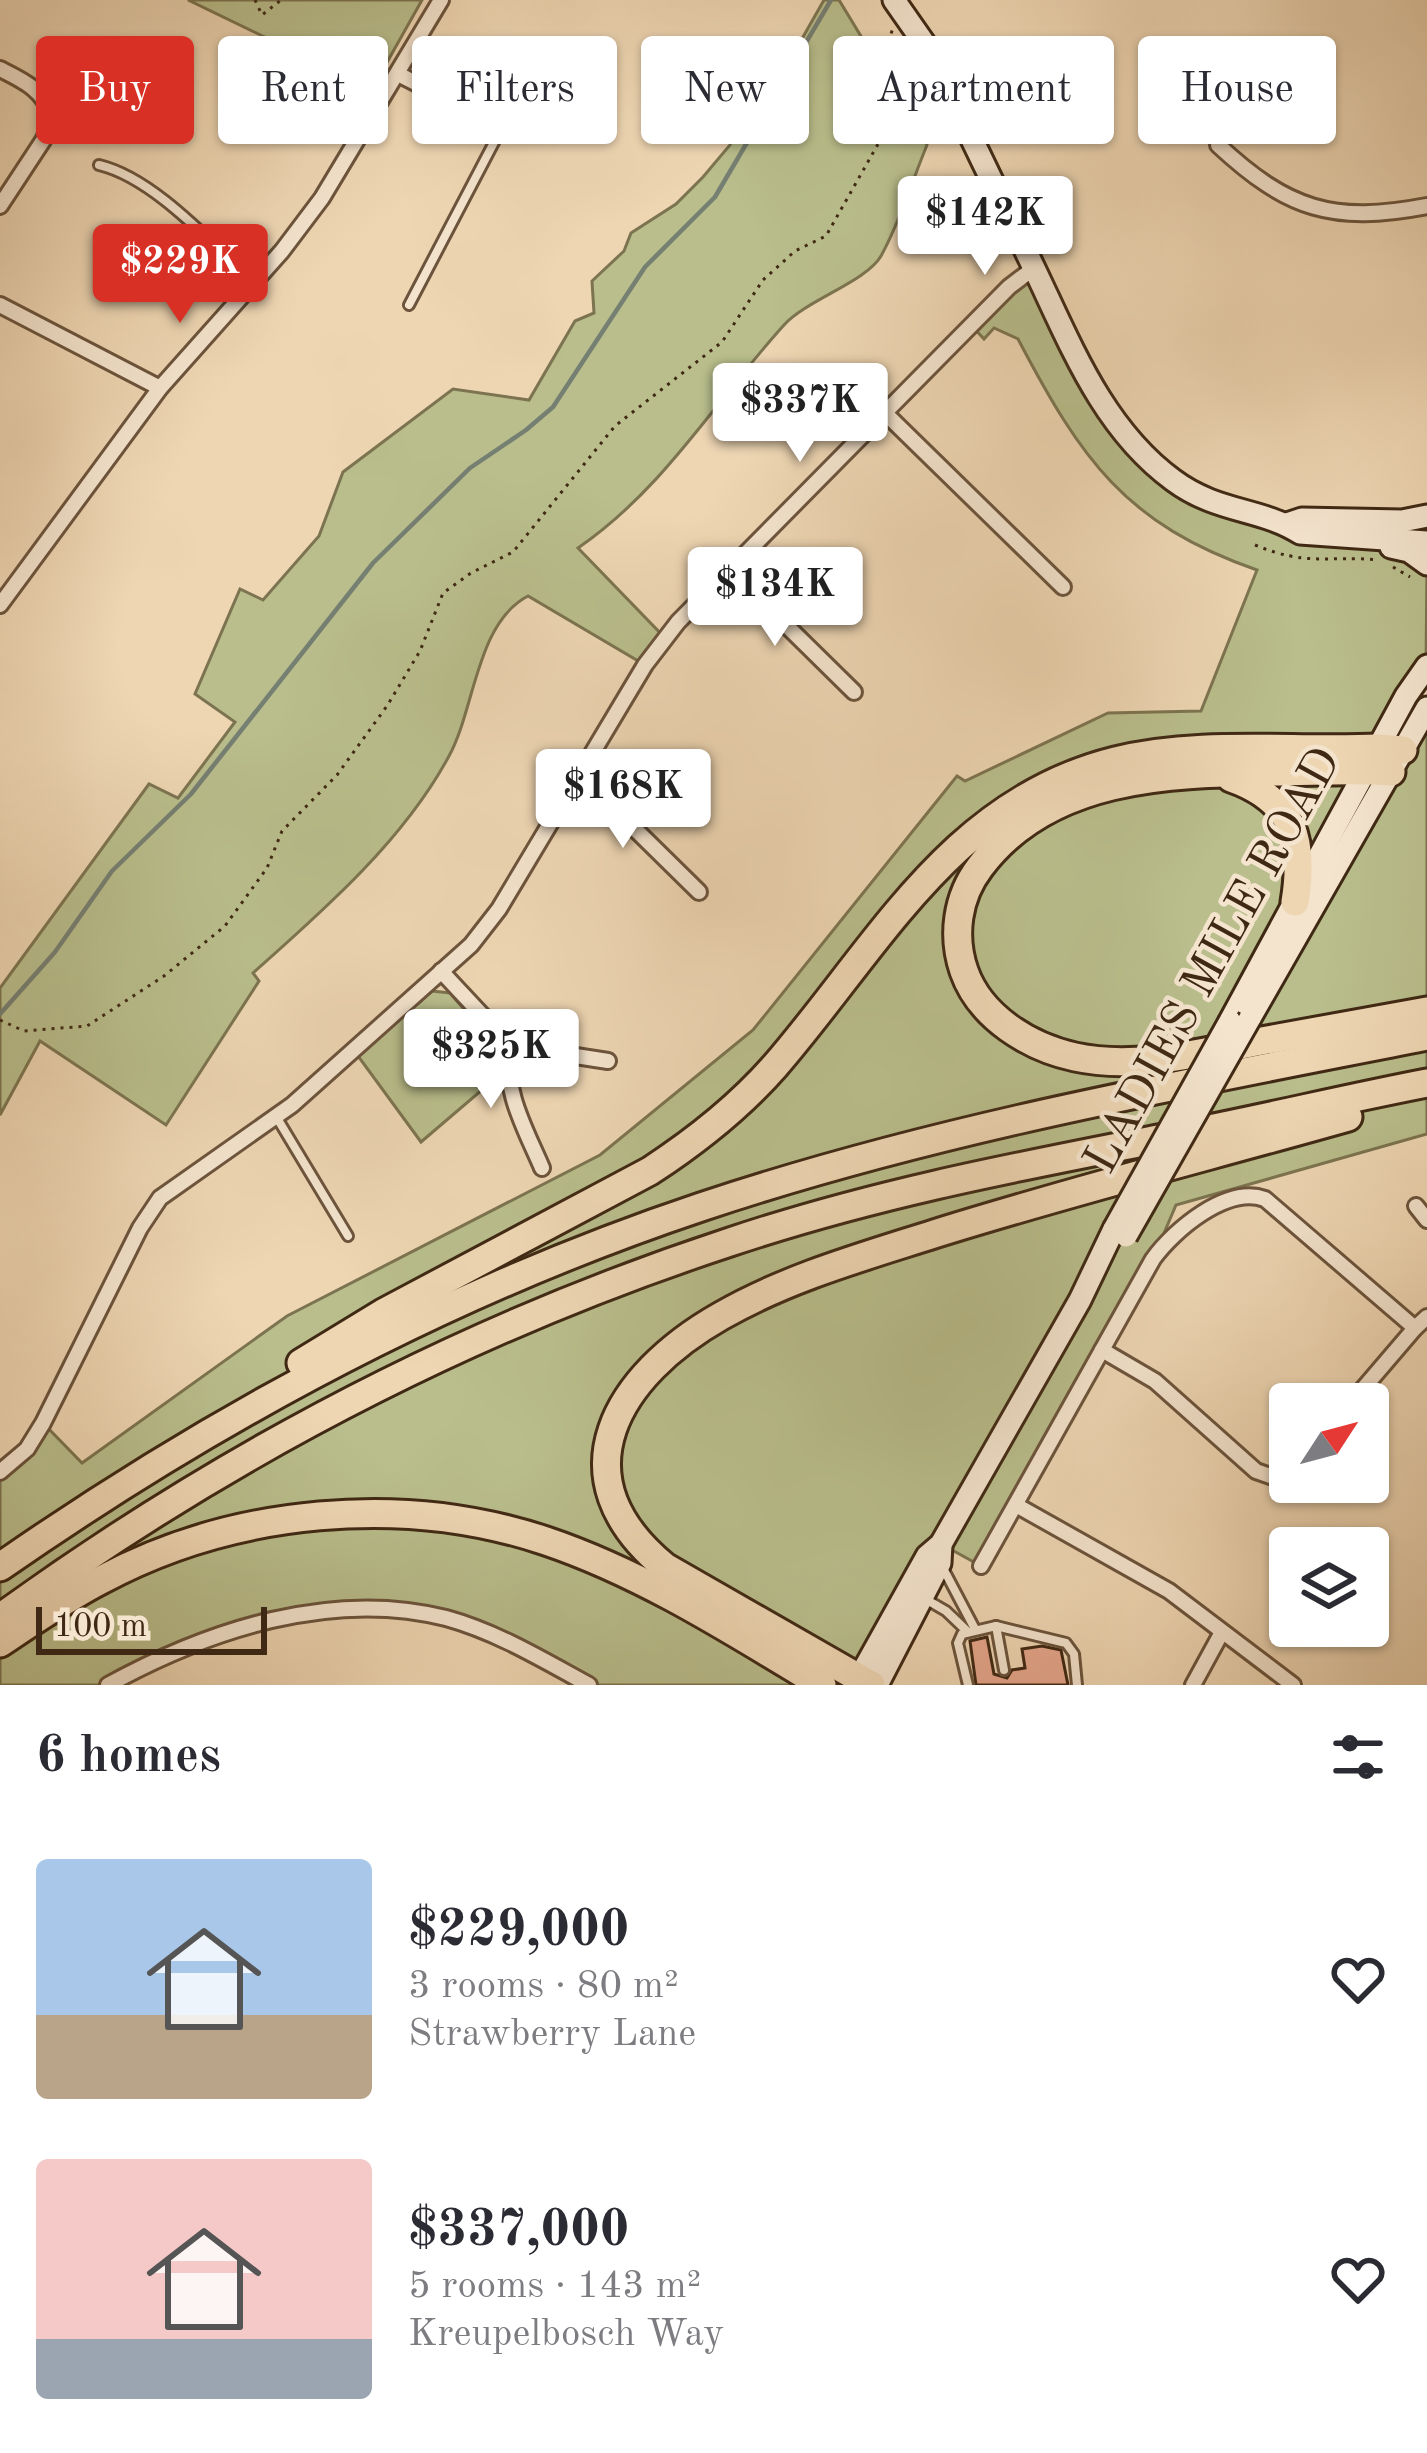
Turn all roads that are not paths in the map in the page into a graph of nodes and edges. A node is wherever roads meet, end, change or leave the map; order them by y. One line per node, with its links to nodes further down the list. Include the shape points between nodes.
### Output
1 (441, 0): 4 (street)
2 (893, 0): 11 (main road, via 925,43)
3 (0, 69): 9 (street, via 34,88 52,117)
4 (398, 74): 5 (street); 12 (street, via 322,198)
5 (412, 81)
6 (493, 144): 14 (lane)
7 (1218, 145): 10 (street, via 1264,184 1310,207 1362,215)
8 (99, 165): 12 (lane, via 179,213)
9 (0, 206)
10 (1427, 206)
11 (1034, 268): 16 (street); 18 (main road, via 1094,388 1151,463 1203,500)
12 (254, 281): 15 (street)
13 (0, 305): 15 (street)
14 (409, 305)
15 (160, 388): 24 (street)
16 (886, 414): 21 (street); 23 (street)
17 (1427, 516): 18 (main road)
18 (1287, 525): 19 (main road)
19 (1354, 539): 20 (main road); 22 (main road, via 1409,551)
20 (1427, 542)
21 (731, 571): 26 (street); 30 (street, via 665,638)
22 (1419, 571)
23 (1063, 587)
24 (0, 605)
25 (1427, 666): 28 (main road, LADIES MILE ROAD)
26 (854, 692)
27 (1427, 708): 28 (main road, LADIES MILE ROAD)
28 (1385, 760): 29 (highway); 32 (main road, LADIES MILE ROAD); 35 (main road, LADIES MILE ROAD); 49 (highway, via 1143,755 1025,796 943,860 775,1067 688,1146 322,1348)
29 (1215, 772): 32 (highway, via 1259,790 1291,822); 34 (highway, via 1101,788 1036,816 989,854 962,901 958,927 958,955 983,1006 1031,1042 1107,1062 1168,1059)
30 (581, 776): 31 (street); 33 (street, via 486,927)
31 (699, 892)
32 (1295, 902): 35 (main road, LADIES MILE ROAD)
33 (441, 971): 37 (street); 41 (street)
34 (1427, 1011)
35 (1239, 1019): 53 (main road, LADIES MILE ROAD, bridge)
36 (1427, 1036): 49 (highway, via 973,1130 698,1208 386,1337)
37 (511, 1046): 38 (street); 42 (street, via 510,1090)
38 (608, 1061)
39 (1427, 1083): 57 (highway, via 980,1172 647,1271 462,1348 287,1434)
40 (1427, 1095): 63 (highway, via 819,1271 716,1318 663,1358 613,1425 606,1479 621,1523 664,1567)
41 (276, 1117): 45 (lane); 50 (street, via 149,1211 43,1423)
42 (542, 1168)
43 (1416, 1205): 44 (street)
44 (1427, 1220)
45 (348, 1236)
46 (1421, 1323): 47 (street, via 1254,1195 1222,1203 1183,1228 1153,1259); 48 (street)
47 (1102, 1350): 51 (street, via 1140,1370); 52 (street)
48 (1368, 1383)
49 (180, 1448): 55 (highway)
50 (0, 1472)
51 (1269, 1476)
52 (1016, 1504): 54 (street); 60 (street, via 1169,1591)
53 (941, 1554): 56 (main road, LADIES MILE ROAD); 59 (lane); 63 (main road, LADIES MILE ROAD, via 927,1556)
54 (981, 1566)
55 (0, 1568)
56 (923, 1598): 59 (lane); 63 (main road, LADIES MILE ROAD)
57 (0, 1618)
58 (996, 1626): 59 (lane); 62 (lane); 68 (lane, via 1066,1643)
59 (972, 1631): 67 (lane, via 958,1643)
60 (1222, 1632): 69 (street); 70 (street)
61 (0, 1643): 66 (highway, via 104,1578 184,1544 248,1526 381,1514 550,1542 633,1577)
62 (1004, 1670)
63 (865, 1683)
64 (108, 1685): 65 (street, via 235,1629 390,1609 477,1628)
65 (589, 1685)
66 (822, 1685)
67 (968, 1685)
68 (1077, 1685)
69 (1193, 1685)
70 (1293, 1685)

